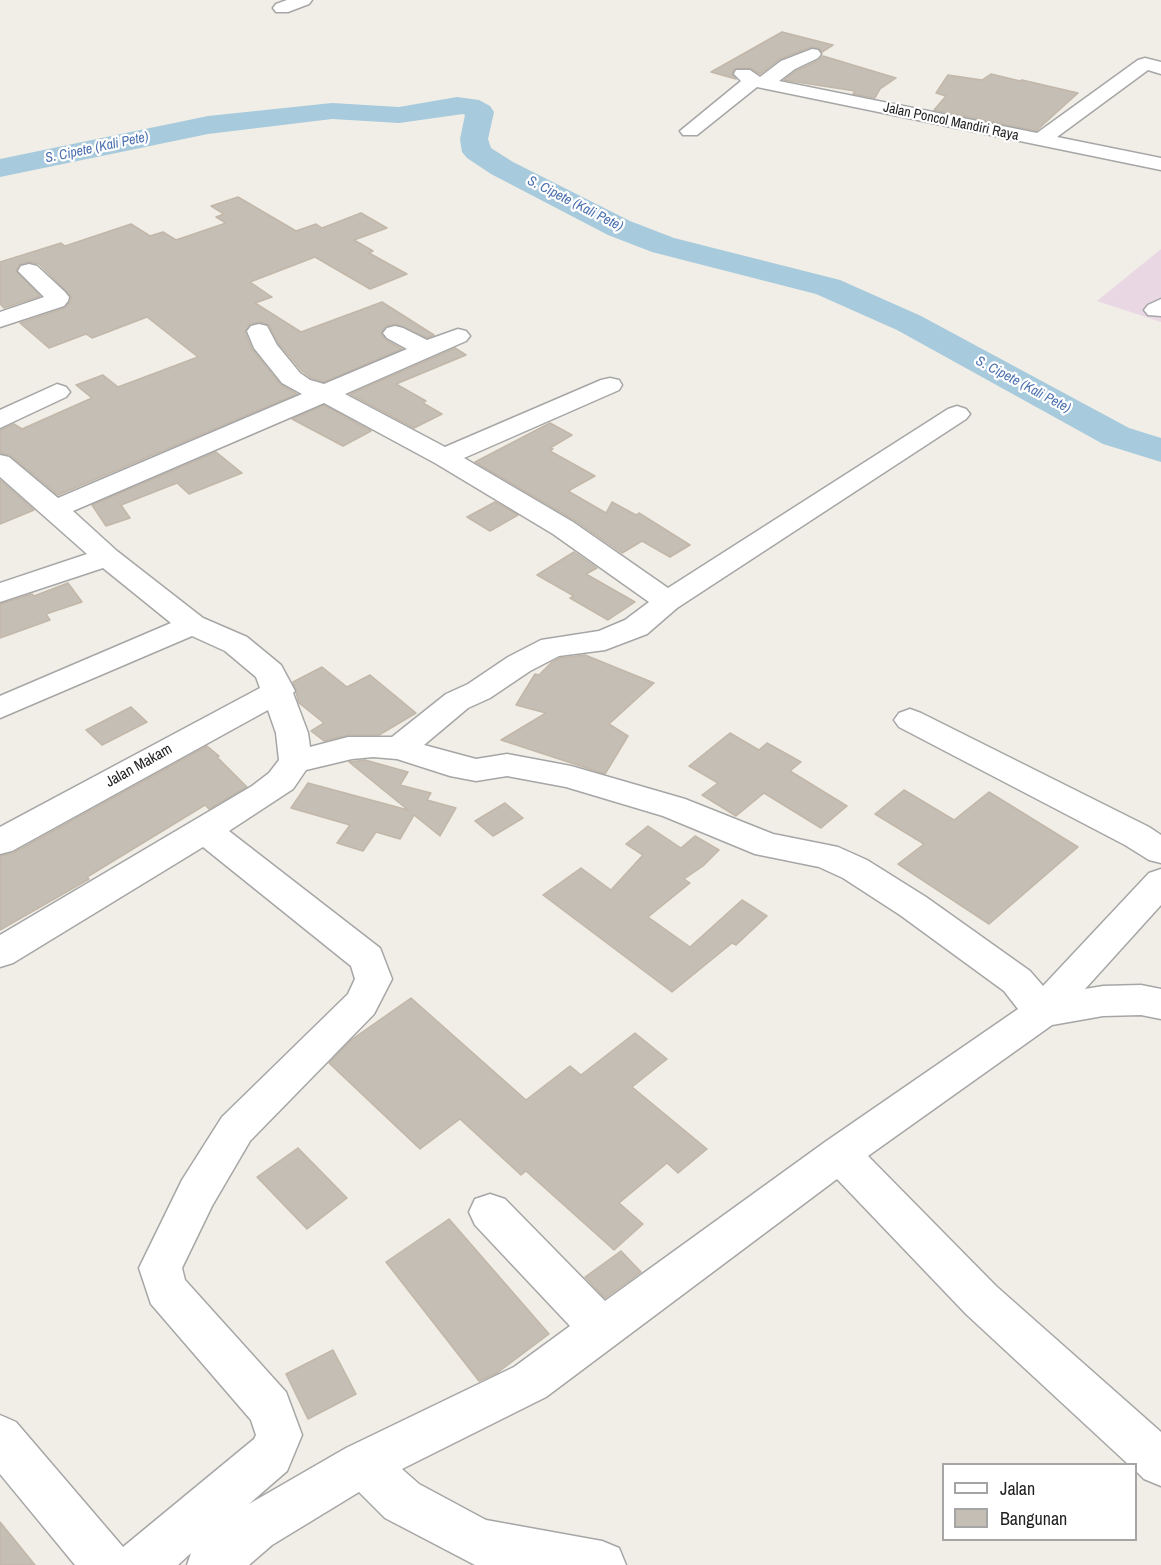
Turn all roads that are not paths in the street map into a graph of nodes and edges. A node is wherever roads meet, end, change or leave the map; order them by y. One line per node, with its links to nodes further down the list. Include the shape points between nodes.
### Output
1 (303, 0): 2 (street)
2 (282, 8)
3 (810, 45): 6 (street, via 788,65)
4 (1161, 51): 5 (street)
5 (1153, 66): 8 (street)
6 (753, 79): 7 (street); 8 (street, Jalan Poncol Mandiri Raya)
7 (690, 131)
8 (1040, 140): 9 (street, Jalan Poncol Mandiri Raya)
9 (1161, 164)
10 (29, 271): 11 (street, via 57,297 56,301)
11 (0, 320)
12 (259, 331): 18 (street, via 266,348 291,378)
13 (395, 333): 15 (street)
14 (458, 336): 15 (street)
15 (427, 350): 18 (street)
16 (610, 386): 21 (street)
17 (57, 392): 20 (street)
18 (326, 393): 21 (street); 23 (street)
19 (957, 414): 26 (street)
20 (0, 420)
21 (444, 457): 26 (street, via 563,528)
22 (0, 463): 23 (street)
23 (56, 508): 24 (street)
24 (107, 557): 25 (street); 27 (street)
25 (0, 593)
26 (668, 602): 31 (street, via 644,621 605,640 552,647 519,663 457,701)
27 (192, 626): 28 (street, via 236,644 270,672); 29 (street)
28 (279, 691): 32 (street, via 292,733); 34 (street, Jalan Makam)
29 (0, 708)
30 (910, 720): 35 (street)
31 (399, 748): 32 (street, via 348,748); 39 (street, via 476,770 507,765 571,777 673,807 767,845 826,856 855,869 1017,981)
32 (295, 761): 33 (street, via 281,781 264,794)
33 (204, 829): 37 (street); 46 (street, via 367,957 374,979 361,1004 236,1130 197,1194 160,1268 166,1290 270,1408 279,1435 271,1455)
34 (0, 842)
35 (1161, 851)
36 (1161, 882): 39 (street)
37 (0, 953)
38 (1161, 1004): 39 (street, via 1103,1001)
39 (1042, 1012): 40 (street)
40 (839, 1154): 42 (street); 44 (street, via 981,1300)
41 (490, 1212): 42 (street)
42 (602, 1329): 45 (street, via 530,1382)
43 (0, 1438): 48 (street)
44 (1161, 1463)
45 (363, 1464): 47 (street); 51 (street, via 402,1501 480,1543)
46 (232, 1489): 47 (street); 49 (street)
47 (255, 1528): 50 (street)
48 (106, 1565)
49 (140, 1565)
50 (211, 1565)
51 (602, 1565)

